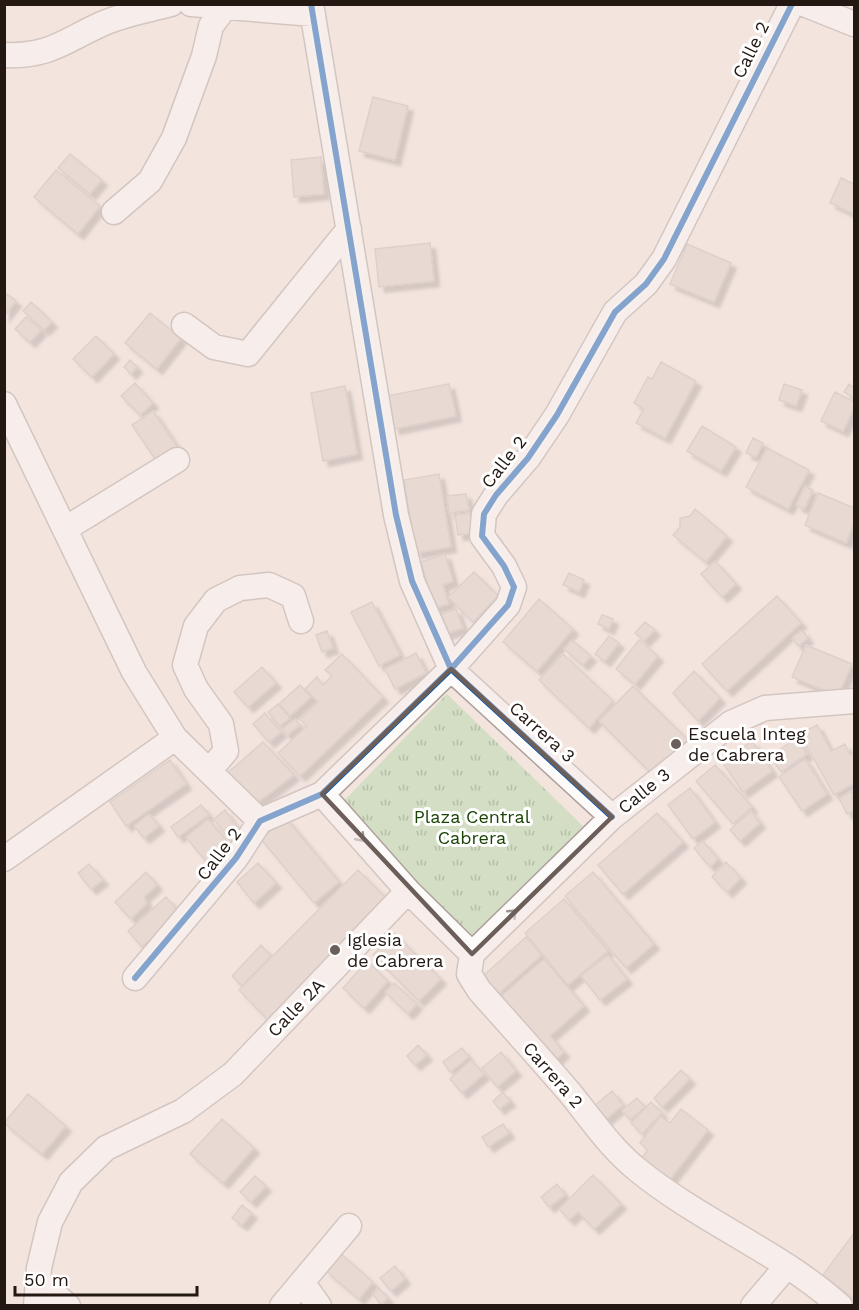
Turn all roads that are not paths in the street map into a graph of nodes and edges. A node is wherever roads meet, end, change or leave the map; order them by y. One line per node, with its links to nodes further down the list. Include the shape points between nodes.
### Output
1 (171, 4): 7 (street, via 104,23 65,45 25,56)
2 (191, 4): 4 (street)
3 (802, 5): 6 (street); 15 (street, Calle 2, via 664,259 646,284 615,312 557,415 484,514 482,536 514,587 508,605)
4 (226, 6): 5 (street); 8 (street, via 211,26 174,138 150,181)
5 (312, 9): 9 (street)
6 (855, 24)
7 (4, 55)
8 (114, 212)
9 (349, 229): 10 (street, via 248,354 214,347); 15 (street, via 399,526 412,581)
10 (184, 325)
11 (4, 404): 13 (street)
12 (177, 460): 13 (street)
13 (65, 529): 17 (street, via 134,672)
14 (301, 621): 18 (street, via 293,596 269,585 240,588 216,600 196,626 185,665 221,724 226,751)
15 (451, 669): 19 (street, Calle 2); 20 (street, Carrera 3)
16 (853, 696): 20 (street, Calle 3, via 765,708 731,723)
17 (175, 738): 18 (street); 22 (street)
18 (209, 771): 21 (street)
19 (322, 794): 21 (street, Calle 2); 23 (street, one-way to 23)
20 (612, 816): 24 (street, Calle 3, one-way to 20)
21 (260, 821): 25 (street, Calle 2, via 236,858)
22 (4, 859)
23 (408, 891): 24 (street); 28 (street, Calle 2A, via 233,1074 183,1111 106,1148 71,1182 50,1222)
24 (472, 954): 27 (street, Carrera 2, via 469,974 479,990 615,1150 704,1218)
25 (135, 978)
26 (350, 1226): 29 (street)
27 (787, 1266): 34 (street); 35 (street, Carrera 2)
28 (39, 1281): 30 (street, Calle 2A); 31 (street)
29 (302, 1282): 32 (street); 33 (street)
30 (36, 1305)
31 (68, 1305)
32 (282, 1305)
33 (319, 1305)
34 (753, 1305)
35 (840, 1305)

